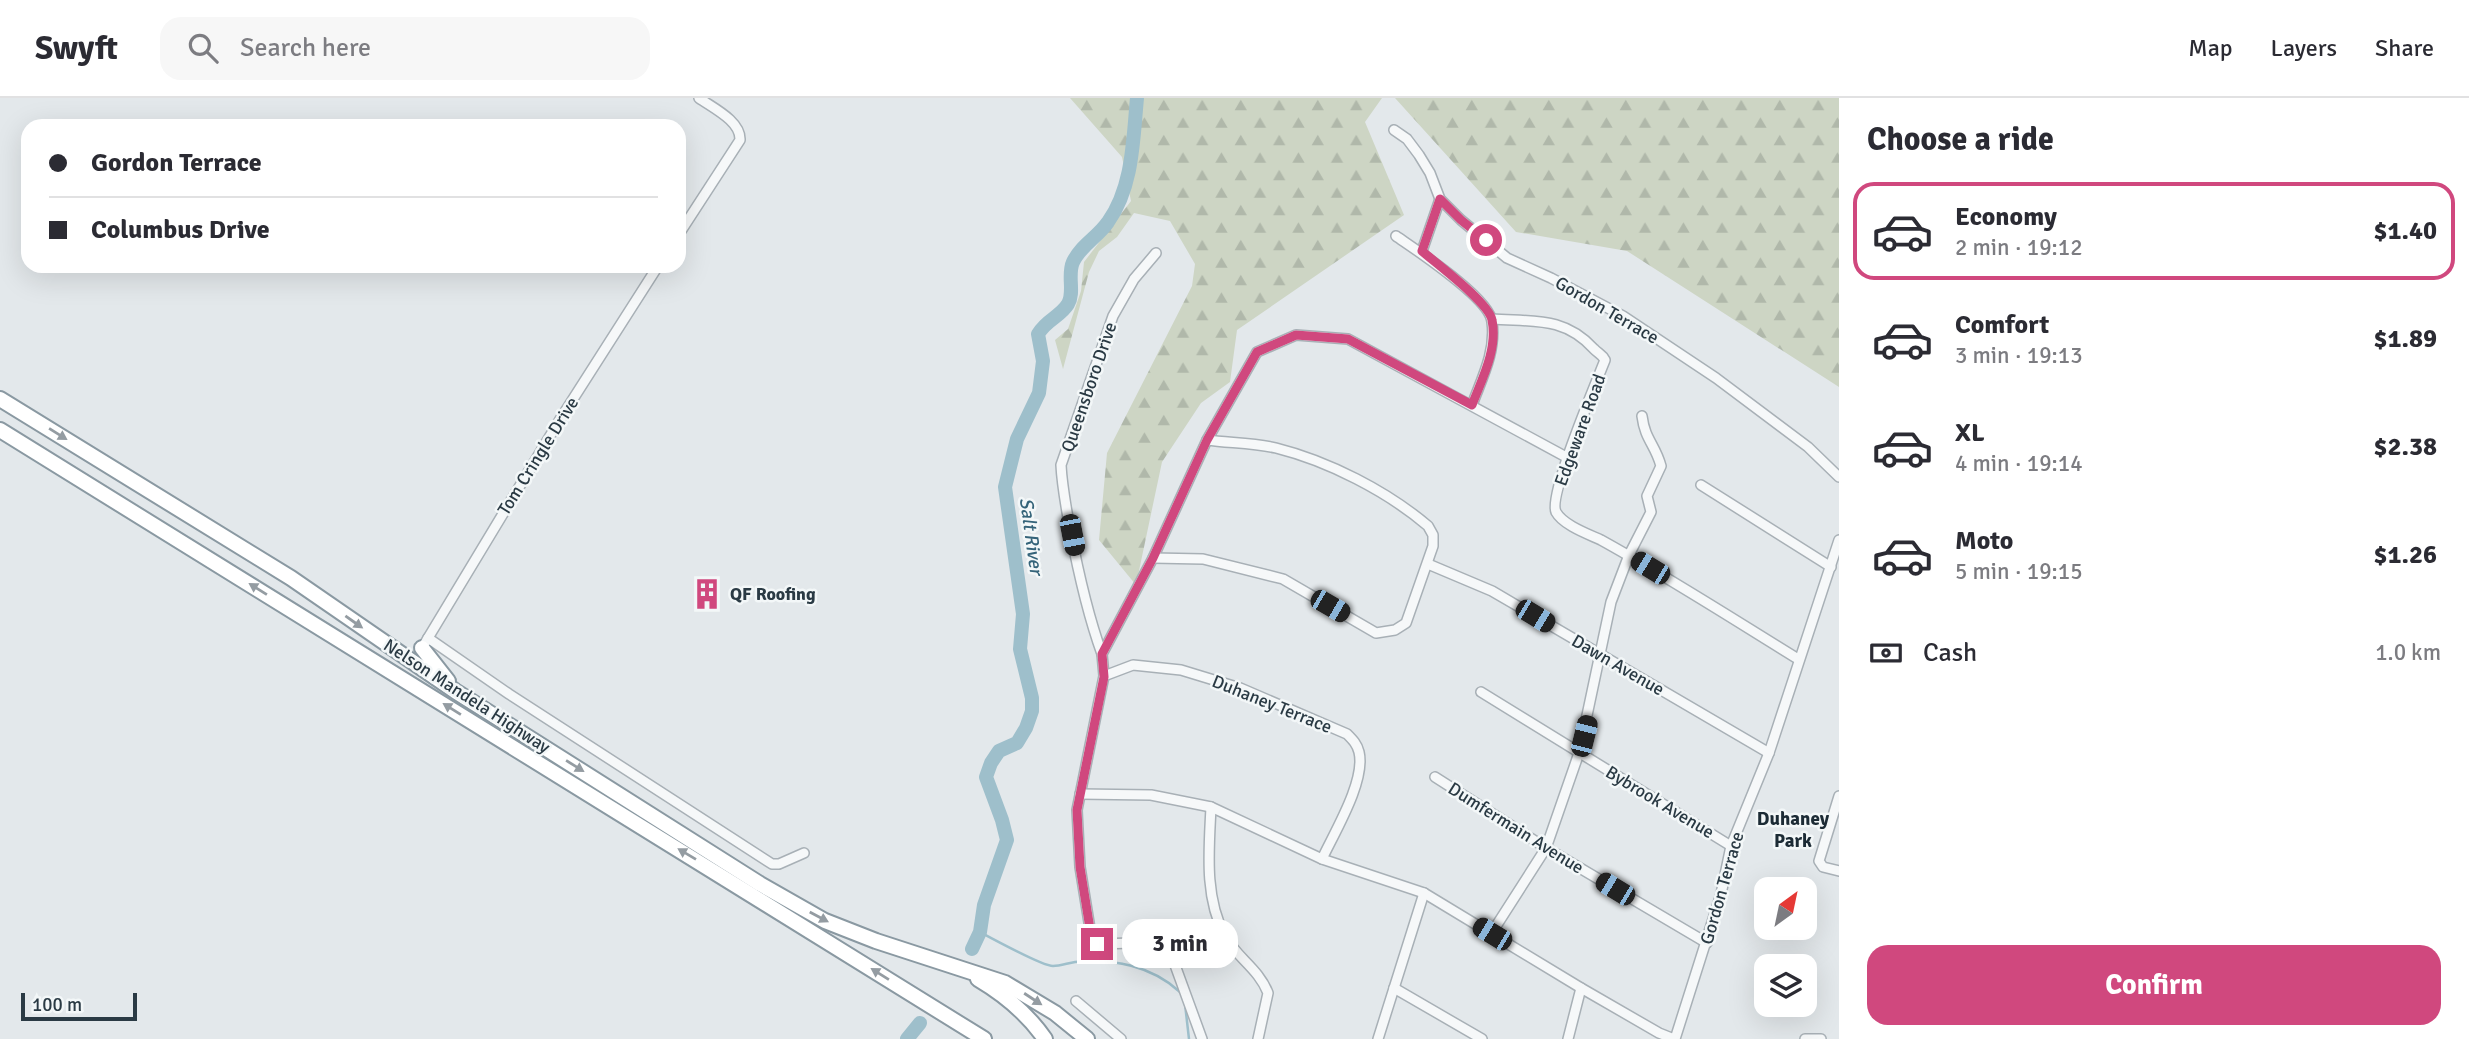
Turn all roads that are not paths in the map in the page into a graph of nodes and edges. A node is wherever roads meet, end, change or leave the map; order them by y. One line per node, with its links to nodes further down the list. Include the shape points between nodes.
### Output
1 (699, 98): 4 (street, via 741,132)
2 (1394, 130): 3 (street, Gordon Terrace, via 1419,155)
3 (1440, 199): 6 (street); 16 (street, Gordon Terrace, via 1507,258 1623,316 1808,447)
4 (686, 222)
5 (1396, 236): 6 (street)
6 (1422, 251): 9 (street)
7 (1156, 253): 24 (street, Queensboro Drive, via 1134,279 1113,316 1061,465 1077,562)
8 (654, 273): 23 (street, Tom Cringle Drive)
9 (1492, 318): 11 (street, via 1491,355); 15 (street, Edgeware Road, via 1555,323 1581,336 1603,355 1605,360)
10 (0, 399): 28 (highway, Nelson Mandela Highway, one-way to 28, via 291,578)
11 (1472, 405): 14 (street, via 1348,339 1296,335 1257,352); 15 (street)
12 (1642, 416): 19 (street, via 1646,437 1661,466 1647,496 1651,512)
13 (0, 430): 48 (highway, Nelson Mandela Highway, one-way to 13)
14 (1207, 440): 20 (street); 21 (street, via 1284,450 1316,460 1369,487 1428,526 1433,535)
15 (1567, 458): 19 (street, Edgeware Road, via 1554,501 1556,512)
16 (1839, 477)
17 (1701, 485): 22 (street)
18 (1839, 540): 22 (street, Gordon Terrace)
19 (1629, 555): 25 (street, via 1611,602); 26 (street, Edgeware Road)
20 (1153, 558): 21 (street, via 1203,559 1283,579 1376,633 1406,623); 24 (street)
21 (1428, 564): 25 (street, Dawn Avenue, via 1492,591)
22 (1831, 566): 26 (street, Gordon Terrace)
23 (425, 643): 28 (highway); 38 (street, via 772,864)
24 (1102, 654): 27 (street, Queensboro Drive)
25 (1600, 654): 30 (street); 31 (street, Dawn Avenue)
26 (1798, 659): 31 (street, Gordon Terrace)
27 (1104, 677): 33 (street, Queensboro Drive); 39 (street, Duhaney Terrace, via 1133,665 1181,670 1240,688 1348,734 1360,755 1356,785)
28 (455, 691): 44 (highway, Nelson Mandela Highway, one-way to 44, via 825,921)
29 (1481, 692): 30 (street, Bybrook Avenue)
30 (1579, 753): 36 (street, Bybrook Avenue); 37 (street)
31 (1769, 753): 36 (street, Gordon Terrace)
32 (1434, 777): 37 (street, Dumfermain Avenue)
33 (1080, 794): 35 (street, via 1151,795); 54 (street, Queensboro Drive, via 1080,867 1092,941 1133,943 1165,954 1175,965)
34 (1838, 803): 40 (street, via 1819,861 1823,867)
35 (1211, 807): 39 (street); 55 (street, via 1213,906 1226,938 1268,993)
36 (1731, 846): 43 (street, Gordon Terrace)
37 (1546, 848): 42 (street); 43 (street, Dumfermain Avenue)
38 (804, 853)
39 (1322, 859): 41 (street)
40 (1839, 871)
41 (1424, 893): 42 (street); 45 (street)
42 (1492, 934): 46 (street)
43 (1707, 943): 59 (street, Gordon Terrace)
44 (948, 964): 51 (highway, via 1009,999); 52 (highway, one-way to 52, via 1017,989)
45 (1394, 988): 56 (street); 57 (street)
46 (1581, 988): 58 (street); 59 (street)
47 (1076, 1002): 53 (street)
48 (938, 1010): 49 (highway); 50 (highway)
49 (972, 1039)
50 (984, 1039)
51 (1045, 1039)
52 (1087, 1039)
53 (1121, 1039)
54 (1202, 1039)
55 (1258, 1039)
56 (1378, 1039)
57 (1482, 1039)
58 (1568, 1039)
59 (1674, 1039)
60 (1805, 1039): 61 (street)
61 (1821, 1039)

